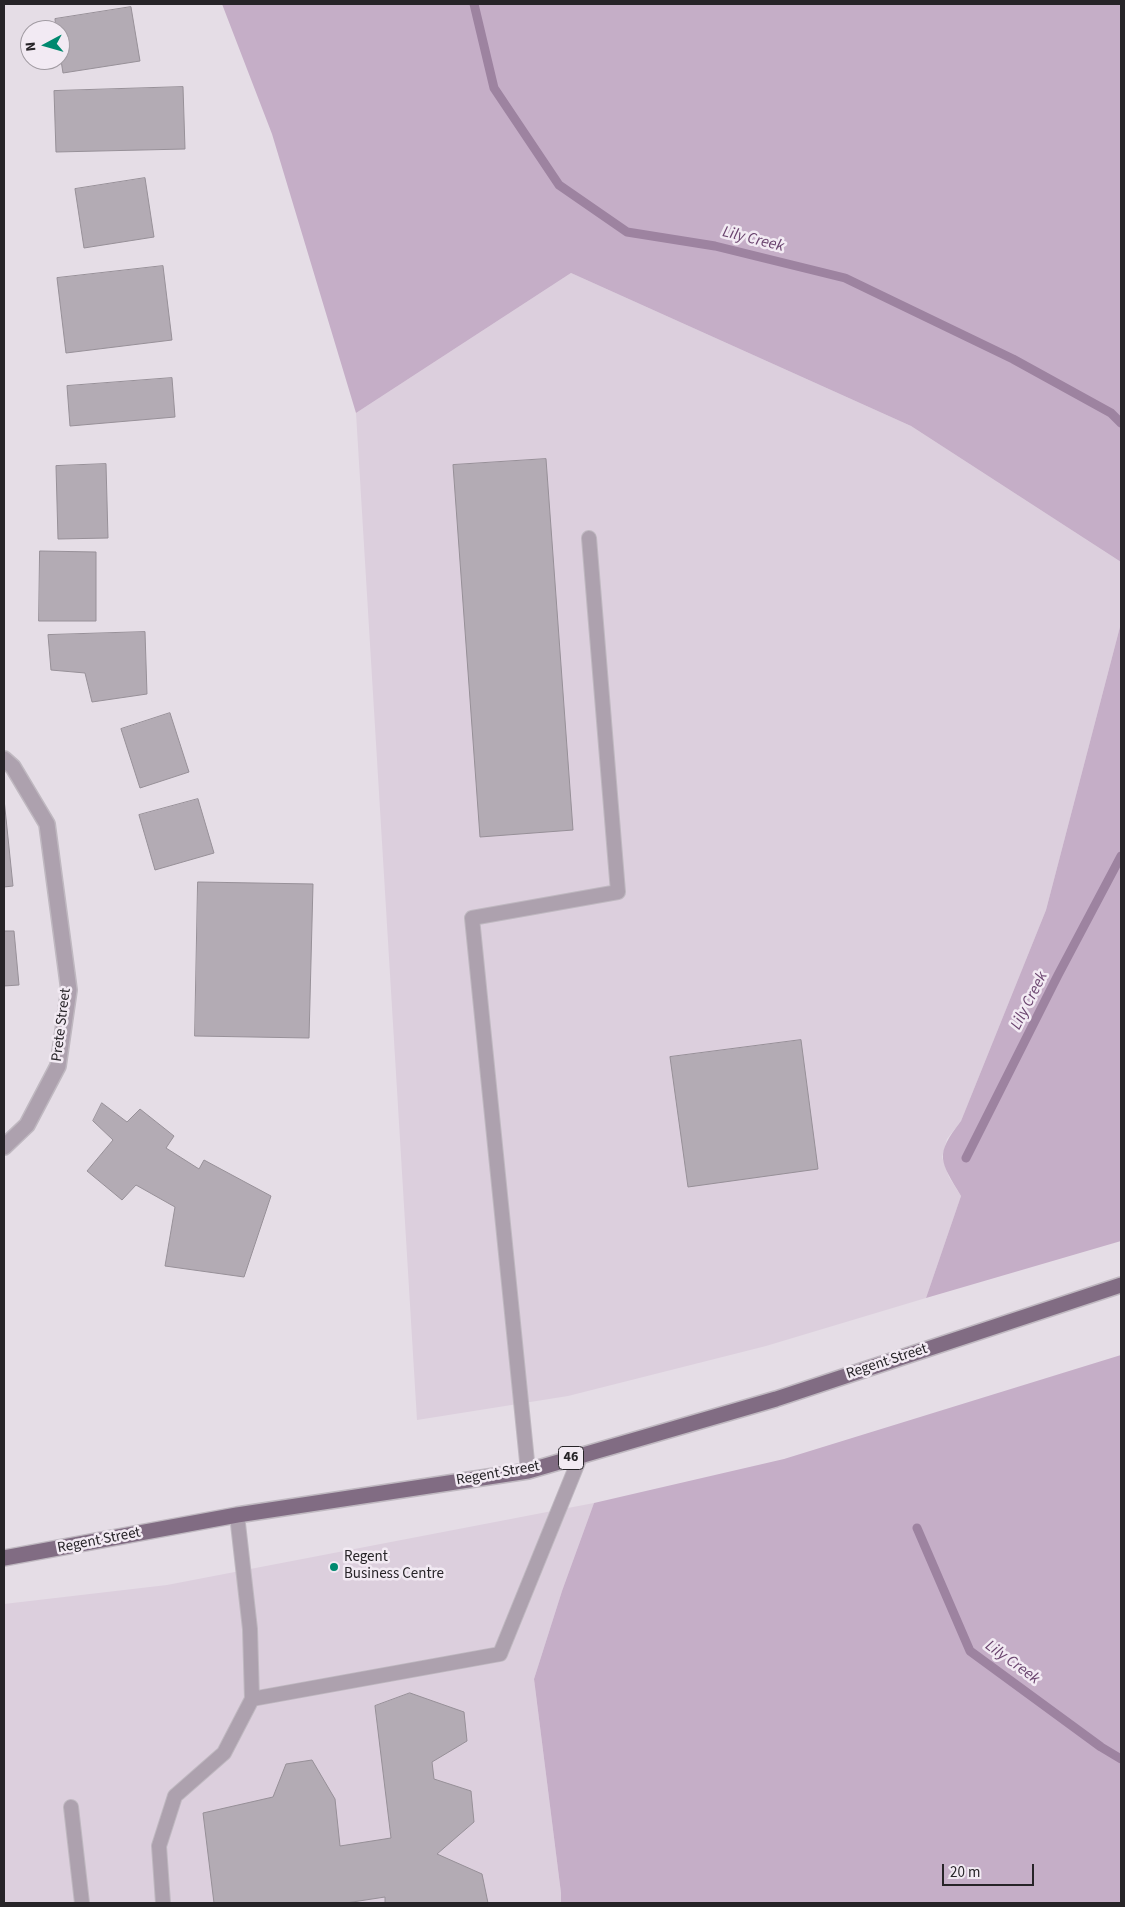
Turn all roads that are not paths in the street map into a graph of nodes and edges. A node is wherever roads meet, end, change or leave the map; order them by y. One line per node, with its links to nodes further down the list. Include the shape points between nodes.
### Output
1 (589, 538): 6 (lane, via 618,892 472,918)
2 (4, 759): 3 (street, Prete Street, via 12,766 47,824 69,990 58,1066 27,1126)
3 (4, 1147)
4 (1121, 1285): 5 (main road, Regent Street / 46, via 776,1399)
5 (581, 1455): 6 (main road, Regent Street / 46); 9 (lane, via 500,1654)
6 (528, 1471): 7 (main road, Regent Street / 46)
7 (237, 1515): 8 (main road, Regent Street / 46); 9 (lane, via 250,1629)
8 (4, 1558)
9 (252, 1700): 12 (lane, via 224,1753 175,1796 159,1846)
10 (71, 1807): 11 (lane)
11 (82, 1903)
12 (163, 1903)

